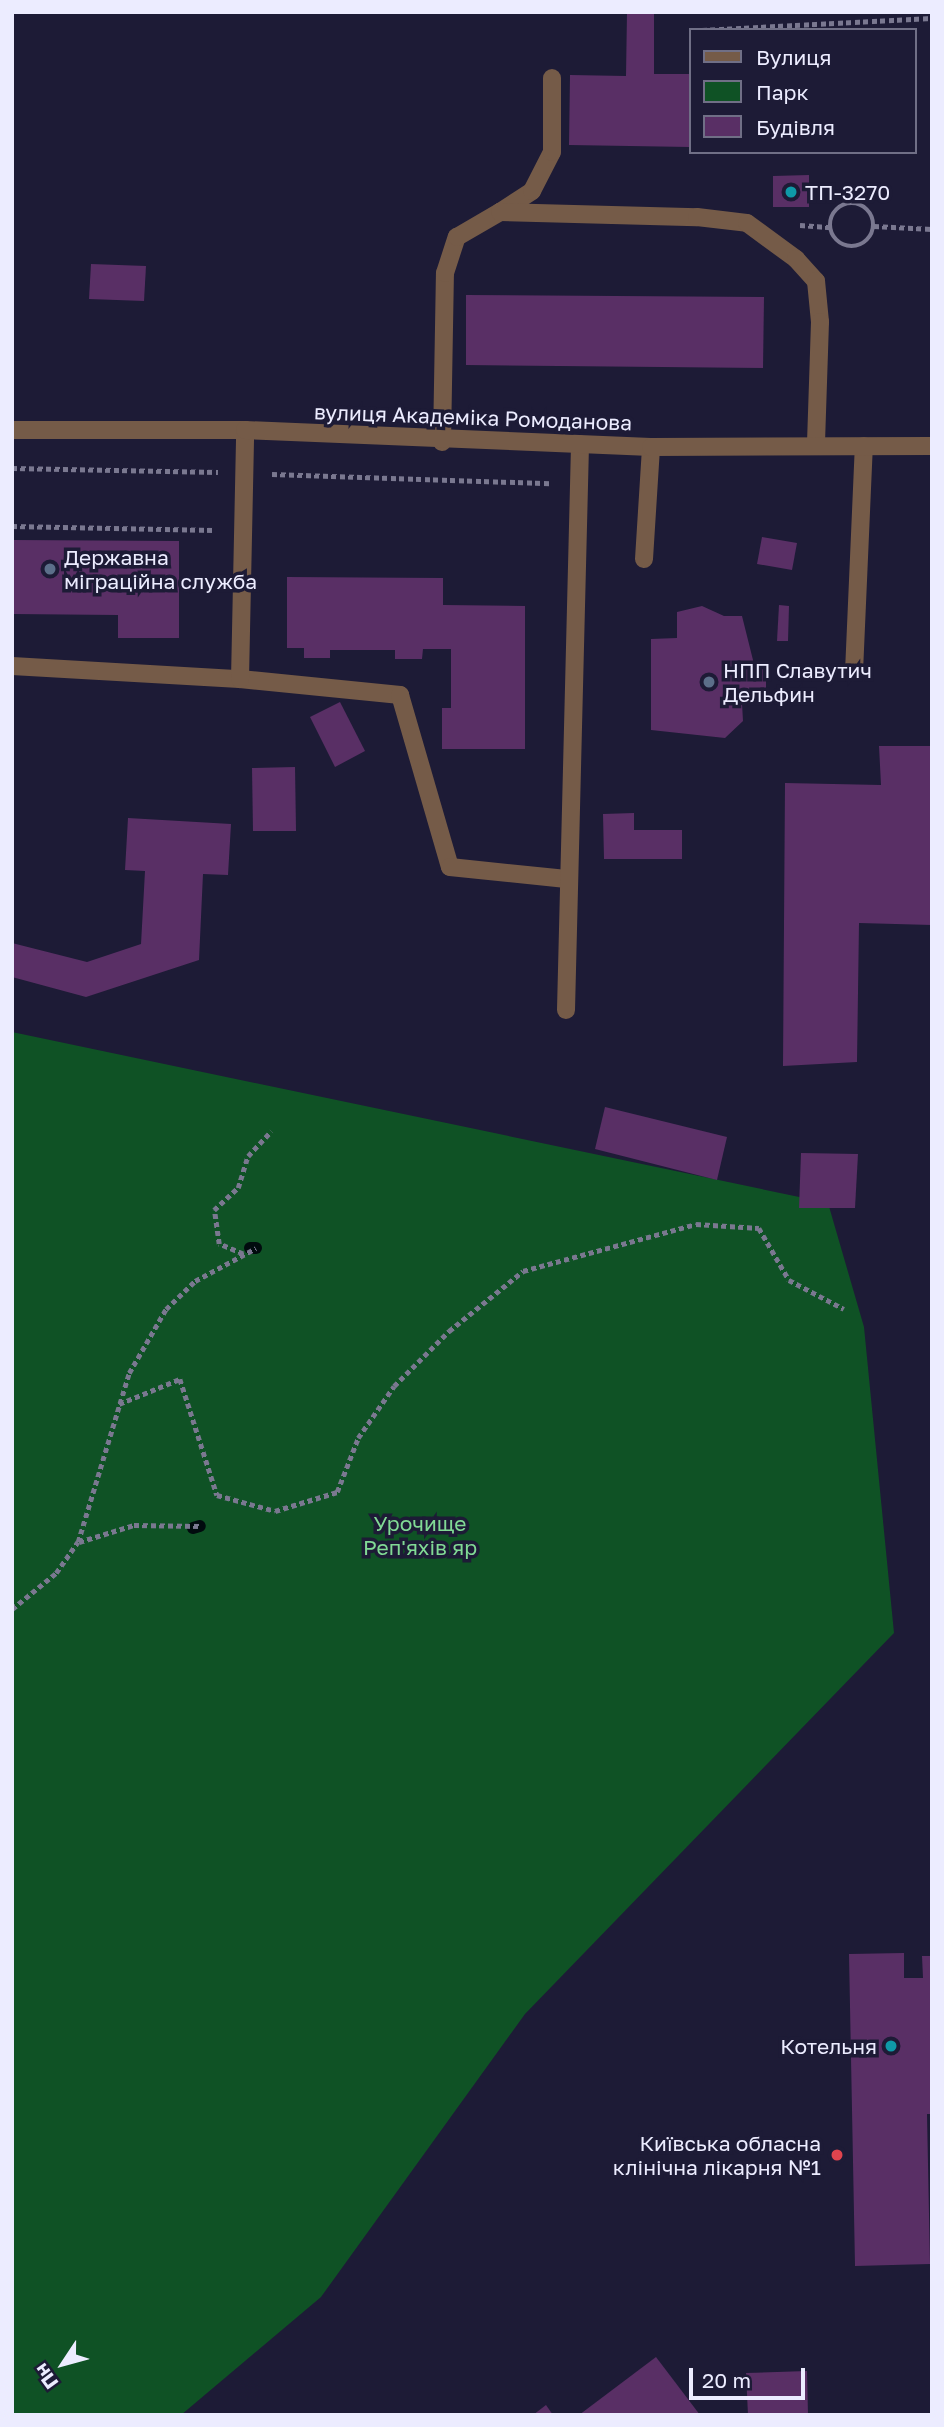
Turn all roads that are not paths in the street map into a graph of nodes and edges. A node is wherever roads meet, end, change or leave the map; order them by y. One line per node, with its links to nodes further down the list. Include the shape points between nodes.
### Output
1 (552, 78): 2 (street, via 552,152 532,191)
2 (500, 212): 5 (street, via 457,237 445,273); 7 (street, via 697,217 747,223 796,259 816,281 820,322)
3 (12, 430): 4 (street, вулиця Академіка Ромоданова)
4 (245, 430): 5 (street, вулиця Академіка Ромоданова); 14 (street)
5 (442, 442): 6 (street, вулиця Академіка Ромоданова)
6 (580, 444): 10 (street, вулиця Академіка Ромоданова); 15 (street)
7 (816, 445): 8 (street, вулиця Академіка Ромоданова); 10 (street, вулиця Академіка Ромоданова)
8 (864, 446): 9 (street, вулиця Академіка Ромоданова); 13 (street)
9 (932, 446)
10 (651, 447): 11 (street)
11 (644, 559)
12 (12, 666): 14 (street)
13 (854, 672)
14 (240, 679): 15 (street, via 400,695 450,867)
15 (566, 879): 16 (street)
16 (566, 1010)

